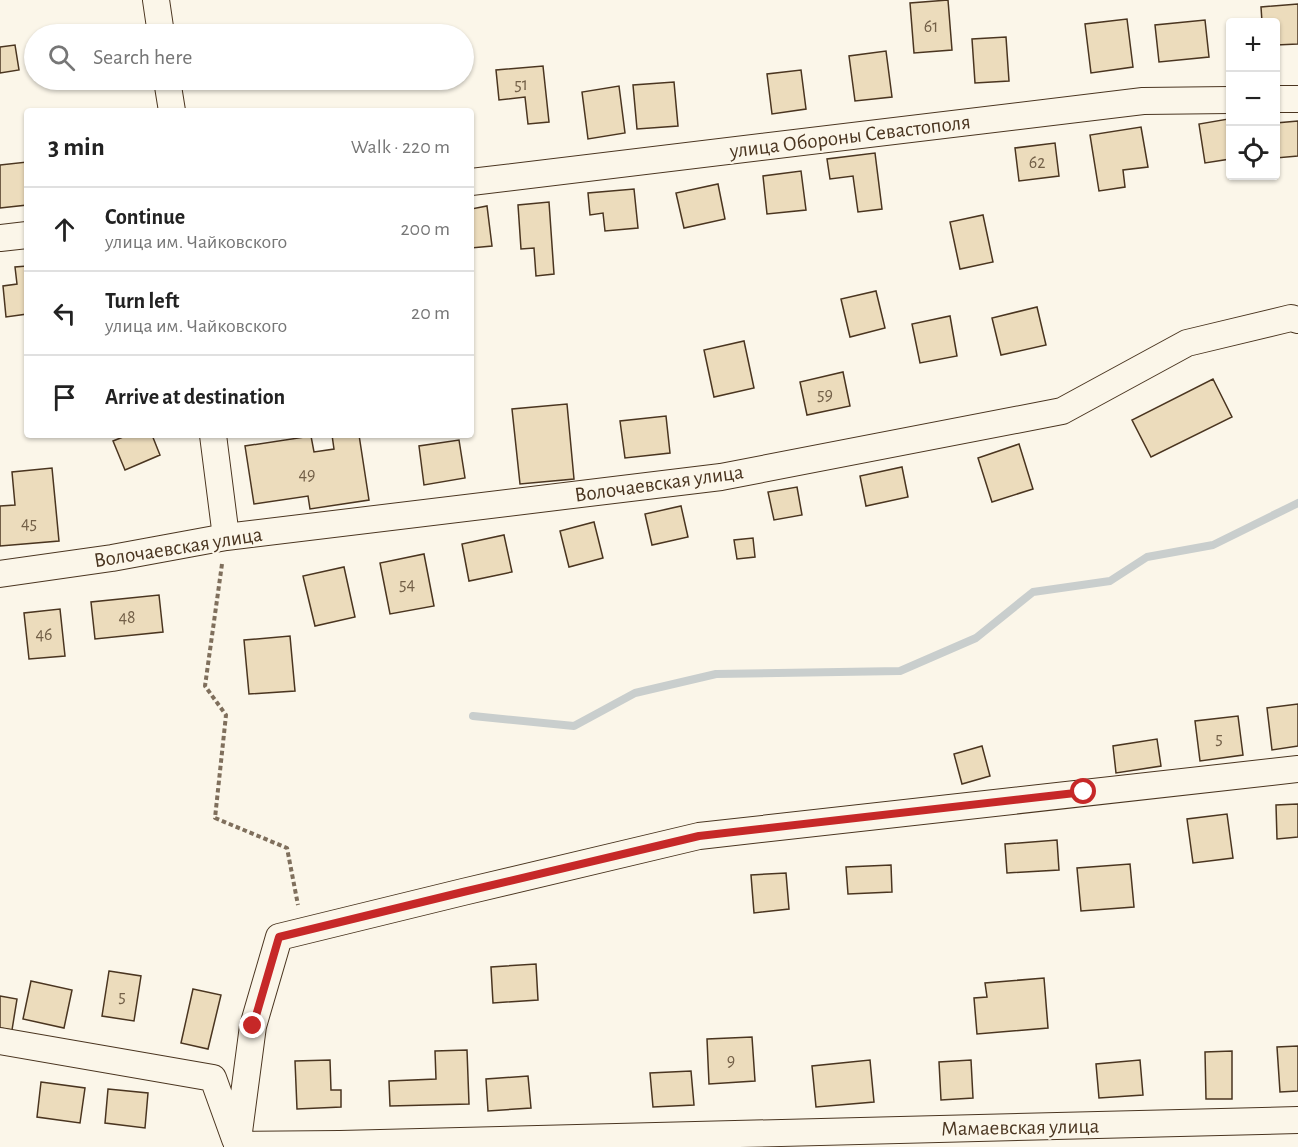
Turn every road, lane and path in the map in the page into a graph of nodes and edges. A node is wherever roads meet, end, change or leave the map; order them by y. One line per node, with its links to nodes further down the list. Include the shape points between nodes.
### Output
1 (156, 0): 2 (street)
2 (160, 24)
3 (169, 90): 7 (street)
4 (1280, 99): 5 (street)
5 (1298, 99)
6 (1226, 100): 8 (street, улица Обороны Севастополя, via 1143,102)
7 (172, 108)
8 (474, 182)
9 (24, 235): 10 (street)
10 (0, 238)
11 (1298, 320): 13 (street, Волочаевская улица, via 1291,318 1187,343 1062,411 721,477)
12 (213, 438): 13 (street)
13 (226, 537): 14 (street, Волочаевская улица); 16 (path, via 205,686 226,715 215,818 287,848)
14 (0, 574)
15 (1298, 769): 16 (street, via 699,836)
16 (303, 931): 19 (street, via 279,937 253,1026)
17 (0, 1041): 19 (street, via 213,1078)
18 (1298, 1120): 19 (street, Мамаевская улица)
19 (237, 1146)

